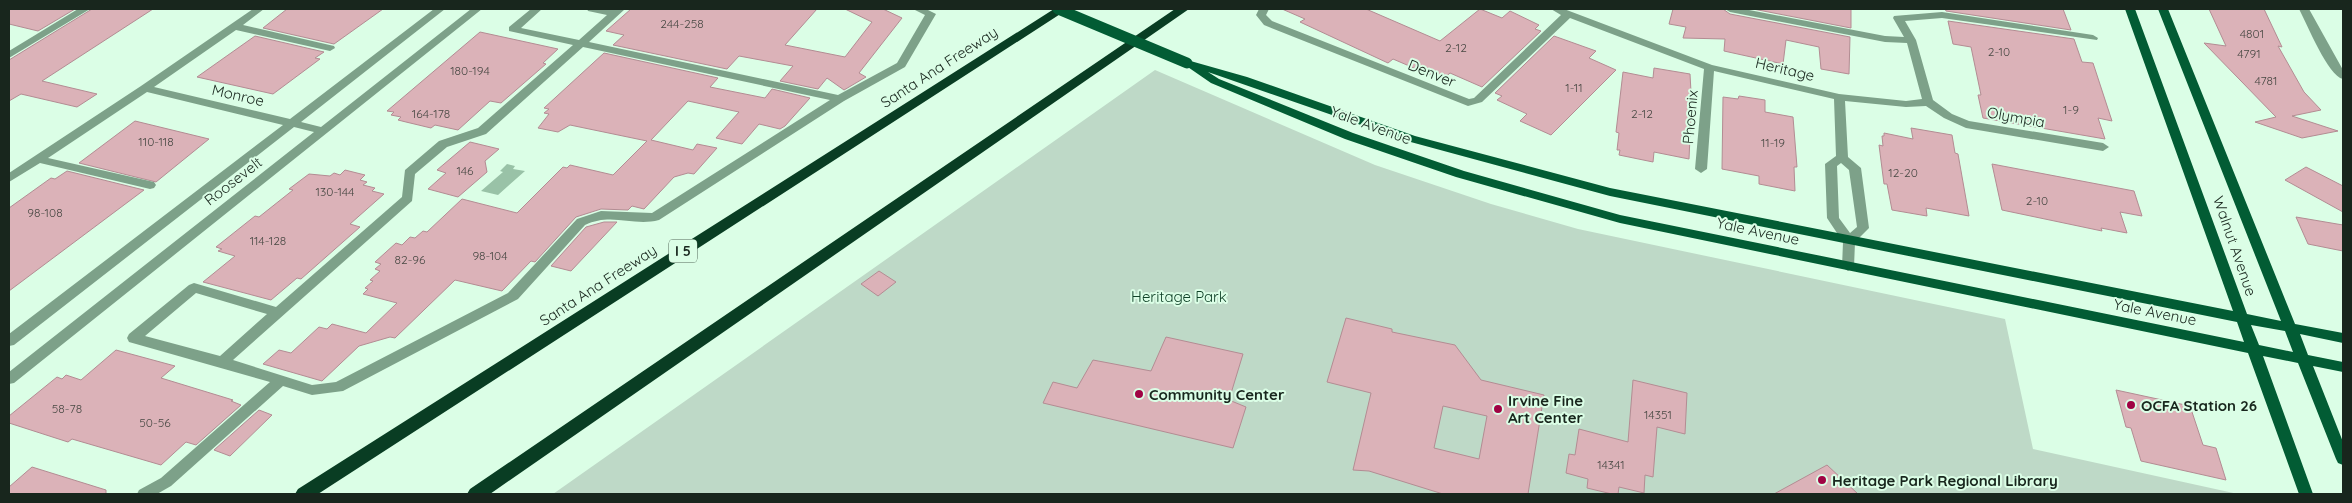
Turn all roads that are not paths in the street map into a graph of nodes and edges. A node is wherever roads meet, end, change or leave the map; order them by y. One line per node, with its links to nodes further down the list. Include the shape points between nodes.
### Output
1 (85, 9): 23 (street)
2 (259, 9): 18 (street)
3 (440, 9): 31 (street, Roosevelt)
4 (477, 9): 32 (street, Roosevelt)
5 (537, 9): 21 (street, via 513,29)
6 (592, 9): 15 (street)
7 (918, 9): 29 (street, via 931,14 901,65)
8 (1060, 9): 24 (main road, Yale Avenue, bridge); 54 (highway, Santa Ana Freeway / I 5)
9 (1183, 9): 55 (highway)
10 (1556, 9): 17 (street, Heritage)
11 (1730, 9): 20 (street, via 1886,39)
12 (2130, 9): 42 (main road, Walnut Avenue)
13 (2163, 9): 43 (main road, Walnut Avenue)
14 (2304, 9): 26 (street, via 2335,68)
15 (617, 11): 21 (street)
16 (1263, 12): 17 (street, Denver, via 1268,23 1468,103 1478,100)
17 (1568, 14): 25 (street, Heritage)
18 (234, 26): 22 (street); 27 (street)
19 (2093, 38): 20 (street, via 1942,15 1898,18)
20 (1912, 40): 30 (street)
21 (581, 44): 29 (street); 41 (street, via 482,130 443,144 408,174 408,198)
22 (330, 48)
23 (9, 55)
24 (1187, 63): 39 (main road, Yale Avenue, via 1225,73 1382,130 1510,167 1610,192); 40 (main road, Yale Avenue, via 1215,81 1340,132 1460,174 1620,219)
25 (1710, 67): 28 (street, Heritage); 36 (street, Phoenix)
26 (2343, 76)
27 (145, 88): 31 (street, Monroe); 34 (street)
28 (1839, 97): 30 (street, Heritage, via 1906,104); 35 (street)
29 (840, 100): 51 (street, via 655,217 641,219 606,212 592,215 581,222 513,296 338,387 312,390)
30 (1928, 102): 33 (street, Olympia, via 1966,124)
31 (292, 123): 32 (street, Monroe); 45 (street, Roosevelt)
32 (324, 131): 50 (street, Roosevelt)
33 (2103, 147)
34 (38, 158): 37 (street); 38 (street)
35 (1842, 158): 39 (street, via 1830,164 1833,218); 39 (street, via 1855,168 1863,228)
36 (1701, 169)
37 (9, 178)
38 (150, 185)
39 (1849, 241): 40 (street); 42 (main road, Yale Avenue)
40 (1848, 267): 46 (main road, Yale Avenue)
41 (279, 313): 48 (street); 48 (street, via 194,288 134,338)
42 (2242, 320): 43 (main road, Yale Avenue); 46 (main road, Walnut Avenue)
43 (2291, 328): 44 (main road, Yale Avenue); 47 (main road, Walnut Avenue)
44 (2343, 338)
45 (9, 341)
46 (2253, 349): 47 (main road, Yale Avenue); 56 (main road, Walnut Avenue)
47 (2304, 359): 49 (main road, Yale Avenue); 52 (main road, Walnut Avenue)
48 (222, 362): 51 (street)
49 (2343, 367)
50 (9, 379)
51 (281, 380): 53 (street, via 166,482)
52 (2343, 459)
53 (144, 494)
54 (304, 494)
55 (476, 494)
56 (2306, 494)

